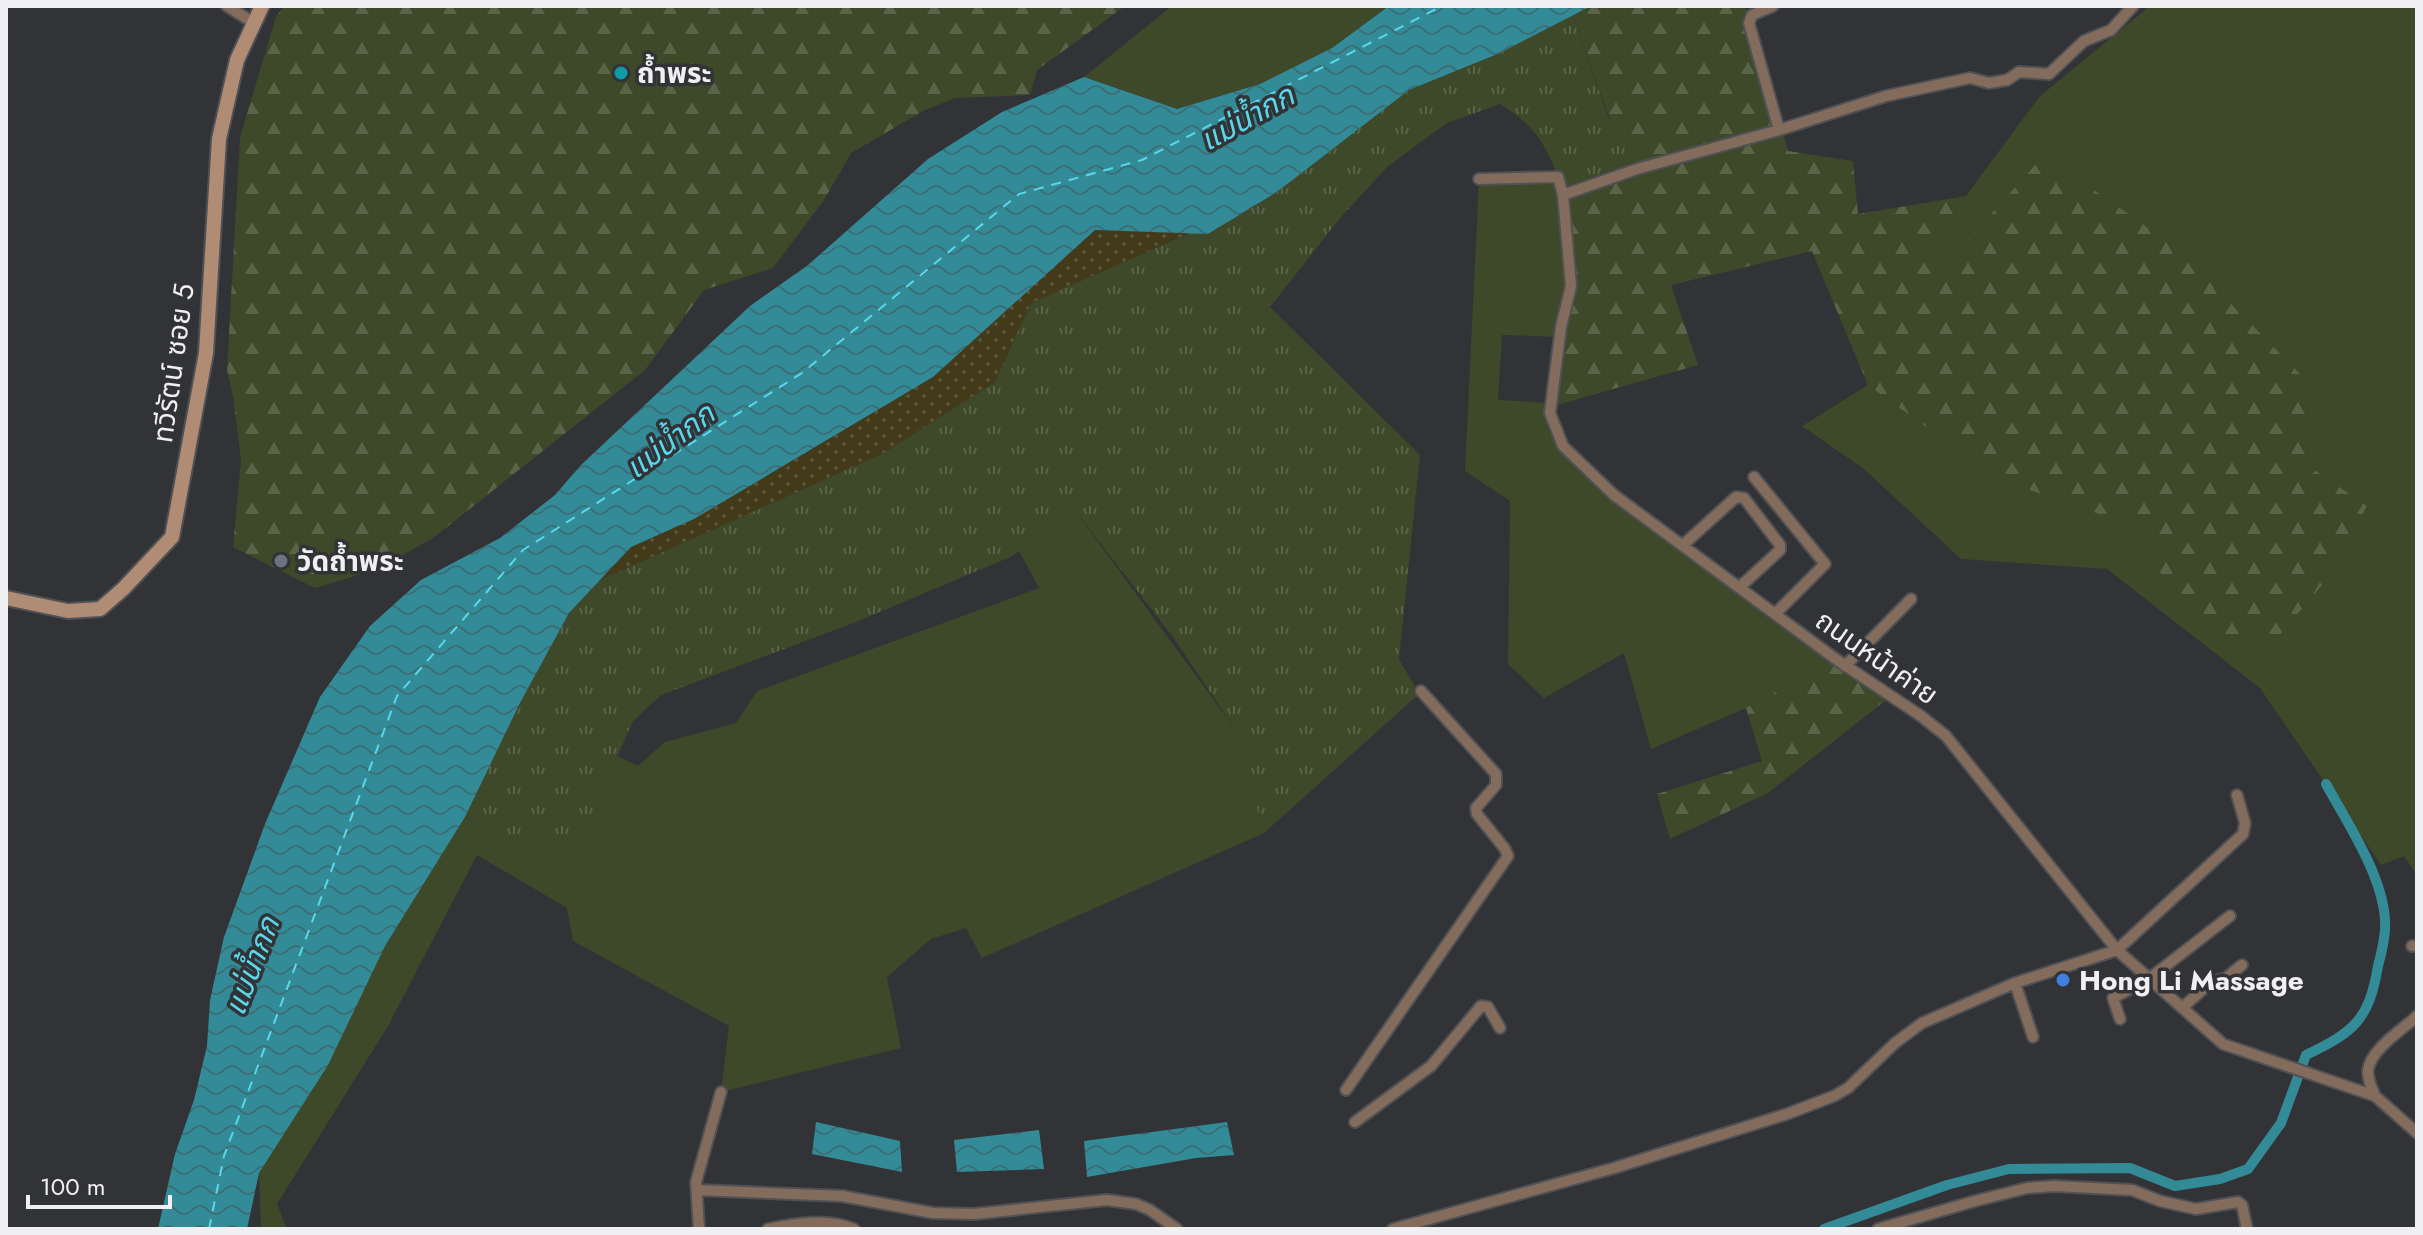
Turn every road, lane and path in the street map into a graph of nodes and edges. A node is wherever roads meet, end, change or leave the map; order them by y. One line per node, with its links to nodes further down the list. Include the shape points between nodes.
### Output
1 (227, 6): 5 (street)
2 (262, 6): 5 (street, ทวีรัตน์ ซอย 5)
3 (1773, 6): 6 (street, via 1752,15 1749,23)
4 (2133, 6): 6 (street, via 2111,30 2084,41 2049,74 2019,72 1989,83 1958,80)
5 (254, 23): 12 (street, ทวีรัตน์ ซอย 5, via 237,60 219,139 206,353 172,537 100,609 68,611)
6 (1779, 130): 8 (street)
7 (1479, 179): 8 (street, via 1558,177)
8 (1563, 195): 10 (street, ถนนหน้าค่าย, via 1571,286 1550,413 1563,446 1614,495)
9 (1754, 477): 14 (street, via 1825,564)
10 (1683, 545): 11 (street, ถนนหน้าค่าย); 11 (street, via 1736,497 1744,498 1780,550)
11 (1741, 586): 14 (street, ถนนหน้าค่าย)
12 (6, 598)
13 (1911, 599): 15 (street)
14 (1775, 614): 15 (street, ถนนหน้าค่าย)
15 (1845, 666): 19 (street, ถนนหน้าค่าย, via 1946,736)
16 (1421, 691): 28 (street, via 1496,774 1496,785 1476,808 1508,856)
17 (2237, 795): 19 (street, via 2243,834)
18 (2230, 916): 21 (street)
19 (2117, 950): 21 (street, ถนนหน้าค่าย); 22 (street)
20 (2242, 965): 23 (street, via 2211,982)
21 (2150, 978): 23 (street, ถนนหน้าค่าย); 25 (street, via 2113,998)
22 (2015, 983): 27 (street); 38 (street, via 1922,1023 1834,1096 1614,1168)
23 (2182, 1008): 30 (street, ถนนหน้าค่าย, via 2223,1044)
24 (2417, 1016): 30 (street, via 2375,1055 2368,1069)
25 (2120, 1019)
26 (1500, 1028): 31 (street, via 1488,1007 1481,1006 1431,1066)
27 (2033, 1037)
28 (1346, 1090)
29 (721, 1092): 33 (street)
30 (2375, 1096): 32 (street, ถนนหน้าค่าย)
31 (1355, 1122)
32 (2417, 1133)
33 (697, 1190): 34 (street); 37 (street, via 842,1196 933,1213 974,1214 1107,1200 1136,1204)
34 (699, 1229)
35 (768, 1229): 36 (street, via 826,1223)
36 (854, 1229)
37 (1177, 1229)
38 (1393, 1229)
39 (1878, 1229): 40 (street, via 2001,1194 2054,1186 2132,1190 2196,1209 2238,1202)
40 (2247, 1229)

